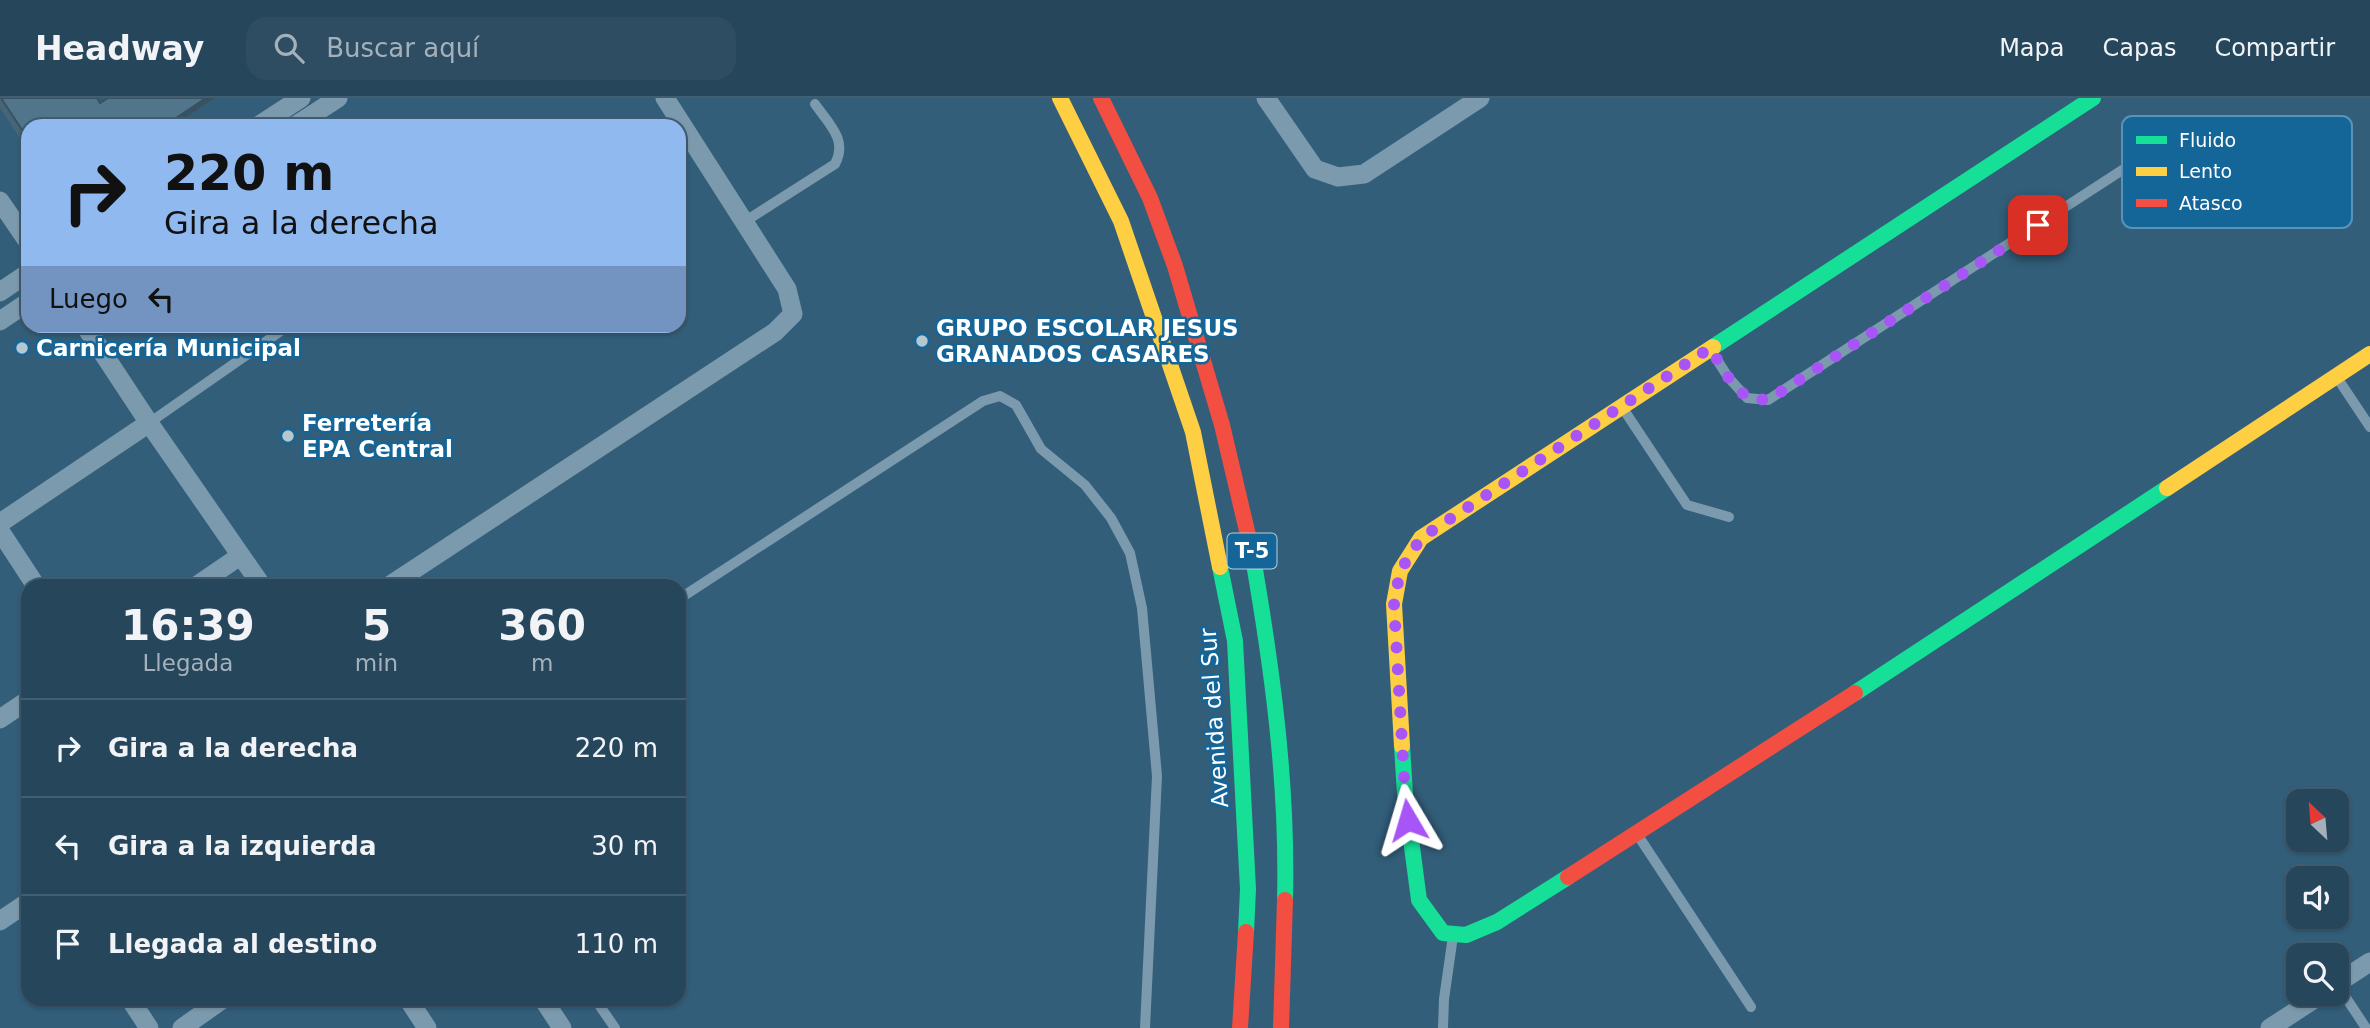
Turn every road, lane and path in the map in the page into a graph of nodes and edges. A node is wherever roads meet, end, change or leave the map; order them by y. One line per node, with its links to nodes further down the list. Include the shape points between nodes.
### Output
1 (301, 98): 10 (street)
2 (338, 98): 11 (street)
3 (665, 98): 12 (street)
4 (1060, 98): 61 (main road, Avenida del Sur / T-5, via 1121,221 1193,432 1235,641 1248,890)
5 (1101, 98): 62 (main road, T-5, via 1150,198 1175,265 1249,533 1271,662 1280,758 1286,863)
6 (1266, 98): 7 (street, via 1315,169 1338,177 1364,174)
7 (1480, 98)
8 (2092, 98): 24 (main road)
9 (815, 104): 16 (lane, via 839,139 841,155 835,164)
10 (269, 119)
11 (306, 119)
12 (678, 119)
13 (686, 131): 16 (street)
14 (2122, 170): 24 (lane, via 1768,400 1747,398)
15 (0, 201): 17 (street)
16 (744, 222): 37 (street, via 787,289 793,314 775,332)
17 (21, 232)
18 (21, 278): 19 (street)
19 (0, 292)
20 (21, 307): 21 (street)
21 (0, 321)
22 (90, 333): 28 (street)
23 (278, 333): 28 (lane)
24 (1710, 348): 27 (main road)
25 (2370, 354): 26 (main road)
26 (2336, 376): 29 (lane); 41 (main road)
27 (1622, 407): 30 (lane, via 1687,505); 44 (main road, via 1421,538 1400,571 1394,604 1401,740 1419,900 1443,933)
28 (149, 423): 31 (street); 33 (street)
29 (2370, 427)
30 (1729, 517)
31 (0, 523)
32 (0, 531): 34 (street)
33 (240, 556): 35 (street); 36 (street)
34 (31, 579)
35 (206, 579)
36 (257, 579)
37 (400, 579)
38 (686, 594): 60 (lane, via 983,401 1000,396 1016,405 1041,449 1085,485 1130,553 1139,597 1157,776)
39 (21, 705): 40 (street)
40 (0, 719)
41 (1637, 833): 44 (main road, via 1497,922); 54 (lane)
42 (21, 907): 43 (street)
43 (0, 921)
44 (1453, 936): 63 (lane)
45 (2370, 962): 46 (street)
46 (2349, 976)
47 (2349, 1002): 65 (lane)
48 (135, 1006): 55 (street)
49 (213, 1006): 56 (street)
50 (413, 1006): 57 (street)
51 (548, 1006): 58 (street)
52 (600, 1006): 59 (lane)
53 (2304, 1006): 64 (street)
54 (1751, 1007)
55 (149, 1028)
56 (182, 1028)
57 (427, 1028)
58 (562, 1028)
59 (615, 1028)
60 (1145, 1028)
61 (1240, 1028)
62 (1281, 1028)
63 (1443, 1028)
64 (2270, 1028)
65 (2366, 1028)

